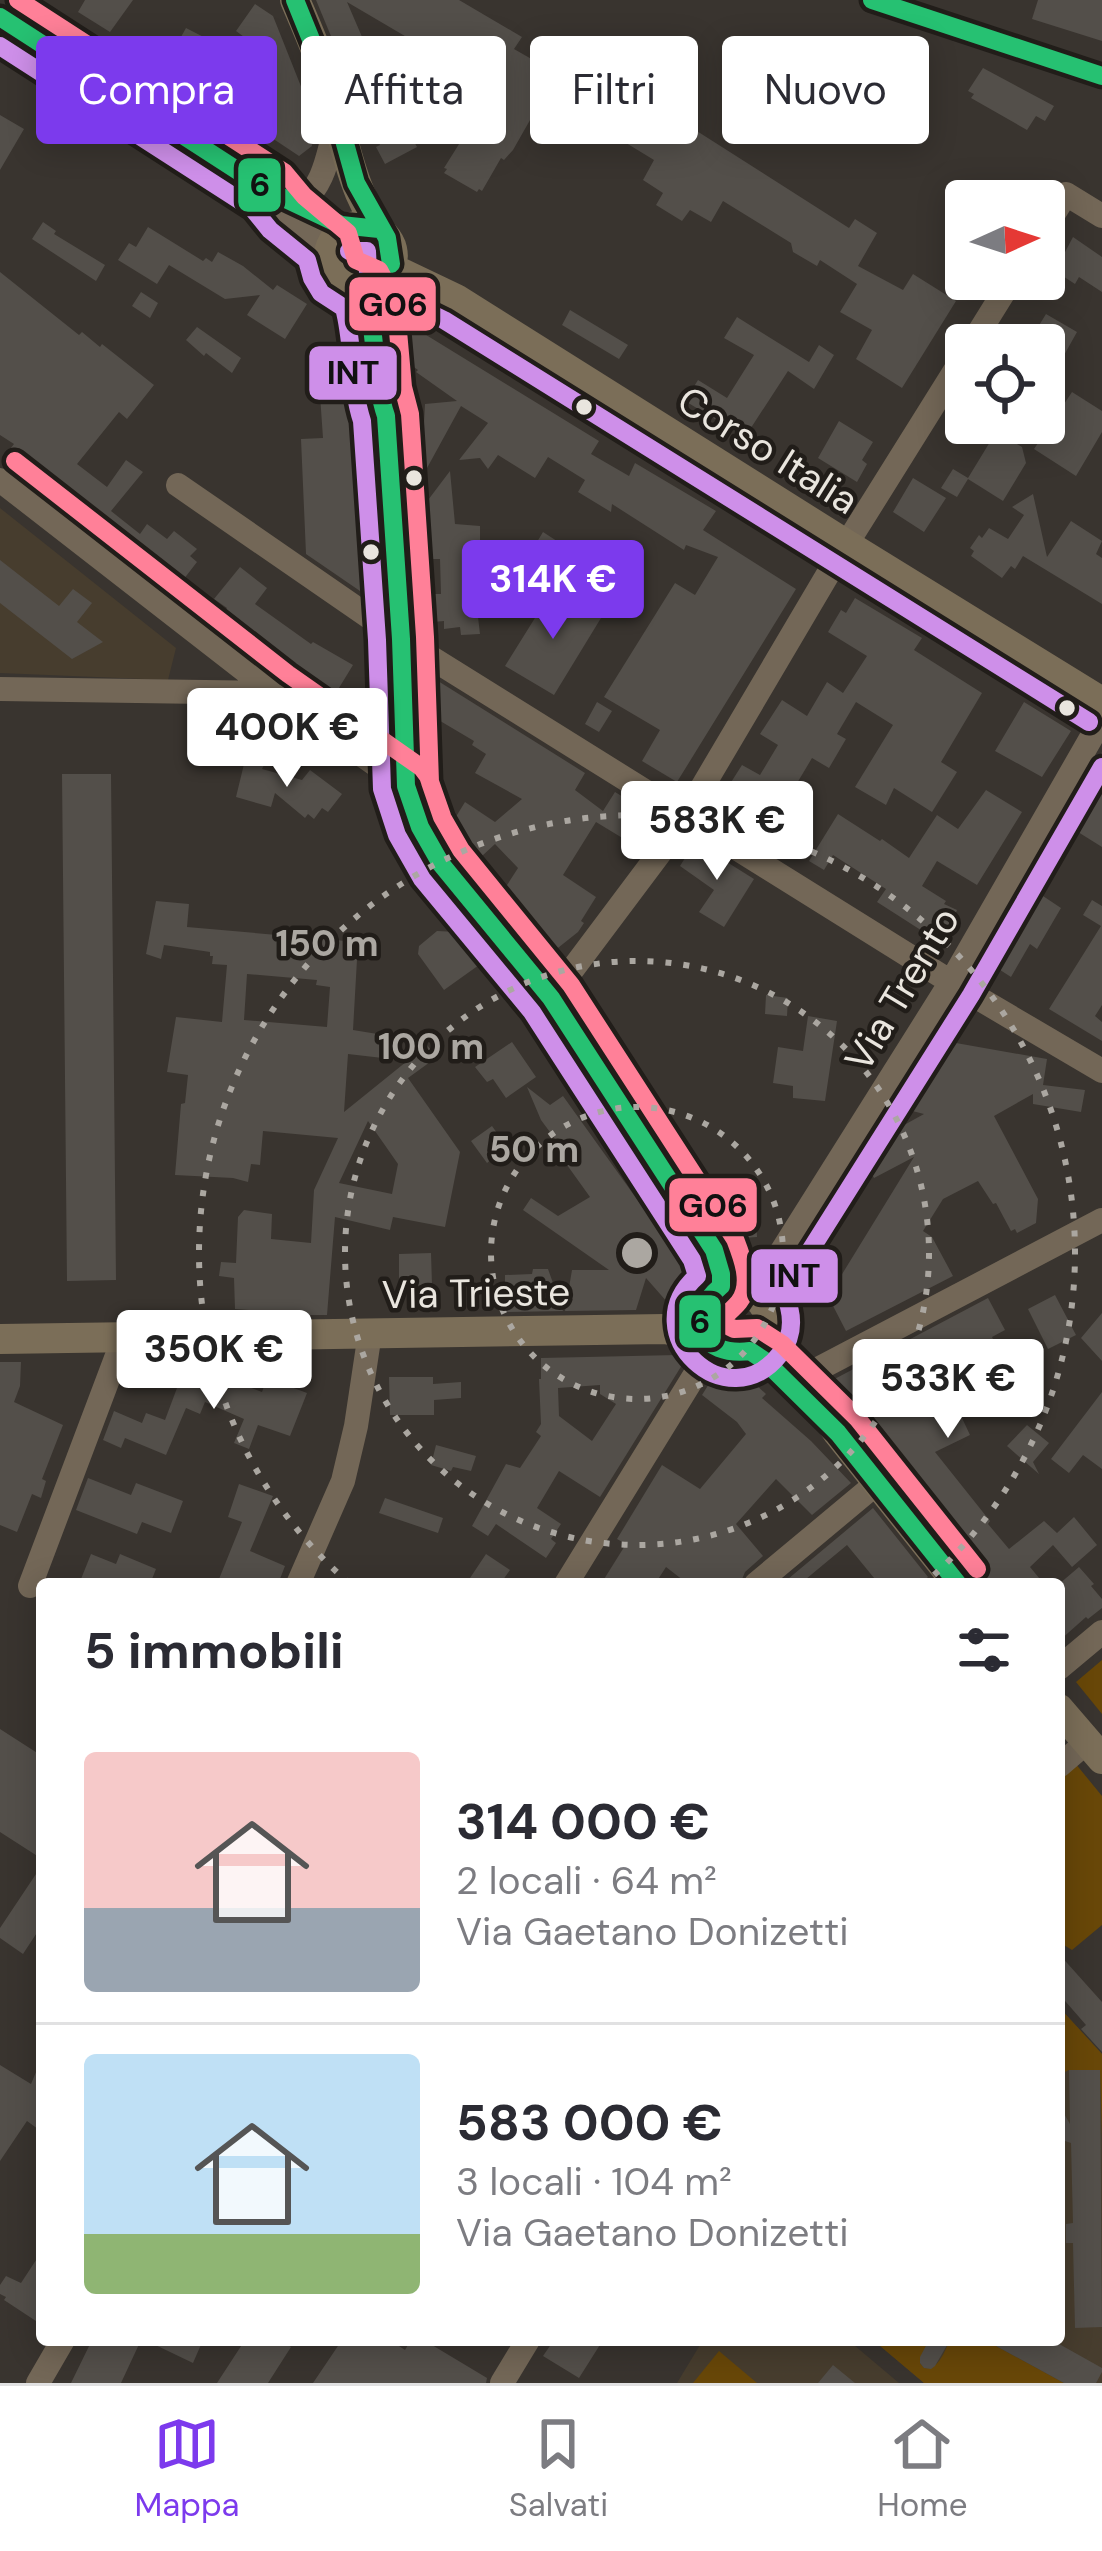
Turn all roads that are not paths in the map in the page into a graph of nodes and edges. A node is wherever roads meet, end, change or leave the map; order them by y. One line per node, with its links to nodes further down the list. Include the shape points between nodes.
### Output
1 (282, 0): 6 (main road)
2 (295, 0): 11 (main road)
3 (872, 0): 5 (street)
4 (0, 17): 7 (street)
5 (1102, 76)
6 (331, 145): 9 (street, via 315,191); 12 (main road)
7 (269, 191): 9 (street); 12 (street, via 287,213)
8 (1065, 196): 10 (street)
9 (302, 203): 12 (street)
10 (1102, 216)
11 (379, 229): 12 (main road, via 368,225); 13 (main road, via 391,245)
12 (338, 238): 13 (main road, via 330,263 336,276 348,285)
13 (379, 278): 17 (main road, Corso Italia, via 456,299); 18 (main road, via 371,309)
14 (945, 386): 17 (street)
15 (0, 480): 20 (street)
16 (178, 485): 18 (street)
17 (847, 545): 21 (main road, Corso Italia); 24 (street)
18 (401, 639): 23 (main road); 24 (street)
19 (0, 688): 20 (street)
20 (274, 693): 23 (street)
21 (1102, 702)
22 (1102, 719): 25 (street, Via Trento)
23 (406, 786): 26 (main road, via 441,864)
24 (685, 817): 25 (street); 26 (street)
25 (951, 982): 27 (street); 29 (street, Via Trento)
26 (551, 998): 29 (main road)
27 (1102, 1071)
28 (1102, 1220): 35 (street)
29 (740, 1288): 31 (main road, via 710,1293); 34 (main road, via 764,1303 768,1316)
30 (370, 1333): 31 (main road, Via Trieste); 32 (main road, Via Trieste); 38 (street, via 343,1481)
31 (704, 1333): 34 (main road, via 723,1353); 39 (street)
32 (124, 1337): 33 (main road, Via Trieste); 42 (street)
33 (0, 1339)
34 (758, 1340): 35 (main road); 36 (main road, via 765,1361)
35 (801, 1378): 36 (main road)
36 (838, 1433): 37 (main road)
37 (877, 1483): 40 (street); 41 (main road)
38 (301, 1578)
39 (569, 1578)
40 (763, 1578)
41 (953, 1578)
42 (30, 1586)
43 (1102, 1632): 44 (street)
44 (1092, 1650): 45 (street)
45 (1065, 1665)
46 (1065, 1715): 47 (main road)
47 (1095, 1751): 48 (street)
48 (1065, 1764)
49 (59, 2346): 51 (street)
50 (524, 2346): 52 (street)
51 (38, 2383)
52 (502, 2383)

